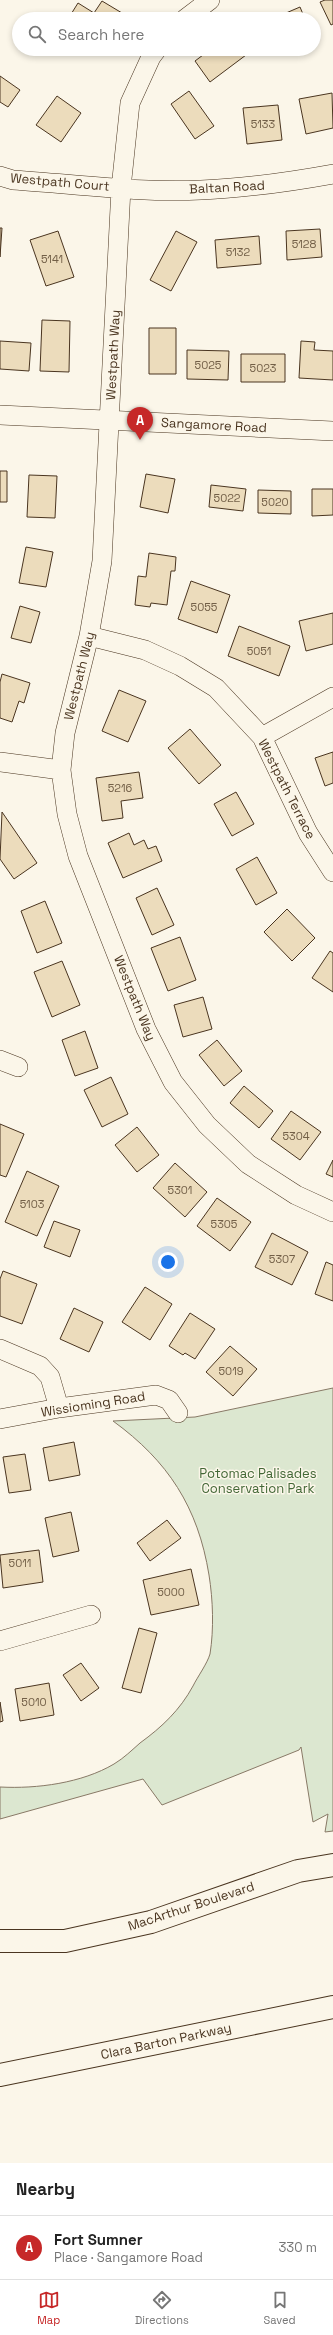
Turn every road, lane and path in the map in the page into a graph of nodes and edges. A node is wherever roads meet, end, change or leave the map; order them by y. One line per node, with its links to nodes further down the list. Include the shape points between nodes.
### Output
1 (210, 0): 2 (street)
2 (194, 12)
3 (152, 56): 6 (street, Westpath Way, via 130,103)
4 (333, 174): 6 (street, Baltan Road, via 268,185 199,190)
5 (0, 176): 6 (street, Westpath Court, via 13,180)
6 (120, 188): 8 (street, Westpath Way)
7 (0, 415): 8 (street, Sangamore Road)
8 (110, 420): 9 (street, Sangamore Road); 10 (street, Westpath Way, via 102,561)
9 (333, 431)
10 (89, 636): 12 (street, Westpath Terrace, via 145,650 180,666 216,688); 14 (street, Westpath Way, via 65,733)
11 (333, 697): 12 (street)
12 (262, 738): 15 (street, Westpath Terrace, via 308,833)
13 (0, 762): 14 (street)
14 (61, 770): 18 (street, Westpath Way, via 67,814 78,856 146,1029 173,1082 207,1125 248,1164 296,1195)
15 (333, 872)
16 (0, 1060): 17 (street)
17 (18, 1067)
18 (333, 1212)
19 (0, 1349): 20 (street, via 40,1366 50,1377)
20 (59, 1408): 21 (street, Wissioming Road, via 156,1395 169,1400); 22 (street, Wissioming Road)
21 (178, 1413)
22 (0, 1420)
23 (91, 1615): 24 (street)
24 (0, 1641)
25 (333, 1865): 26 (main road, MacArthur Boulevard, via 298,1871 151,1922 65,1941)
26 (0, 1941)
27 (333, 2007): 28 (main road, Clara Barton Parkway)
28 (0, 2075)

